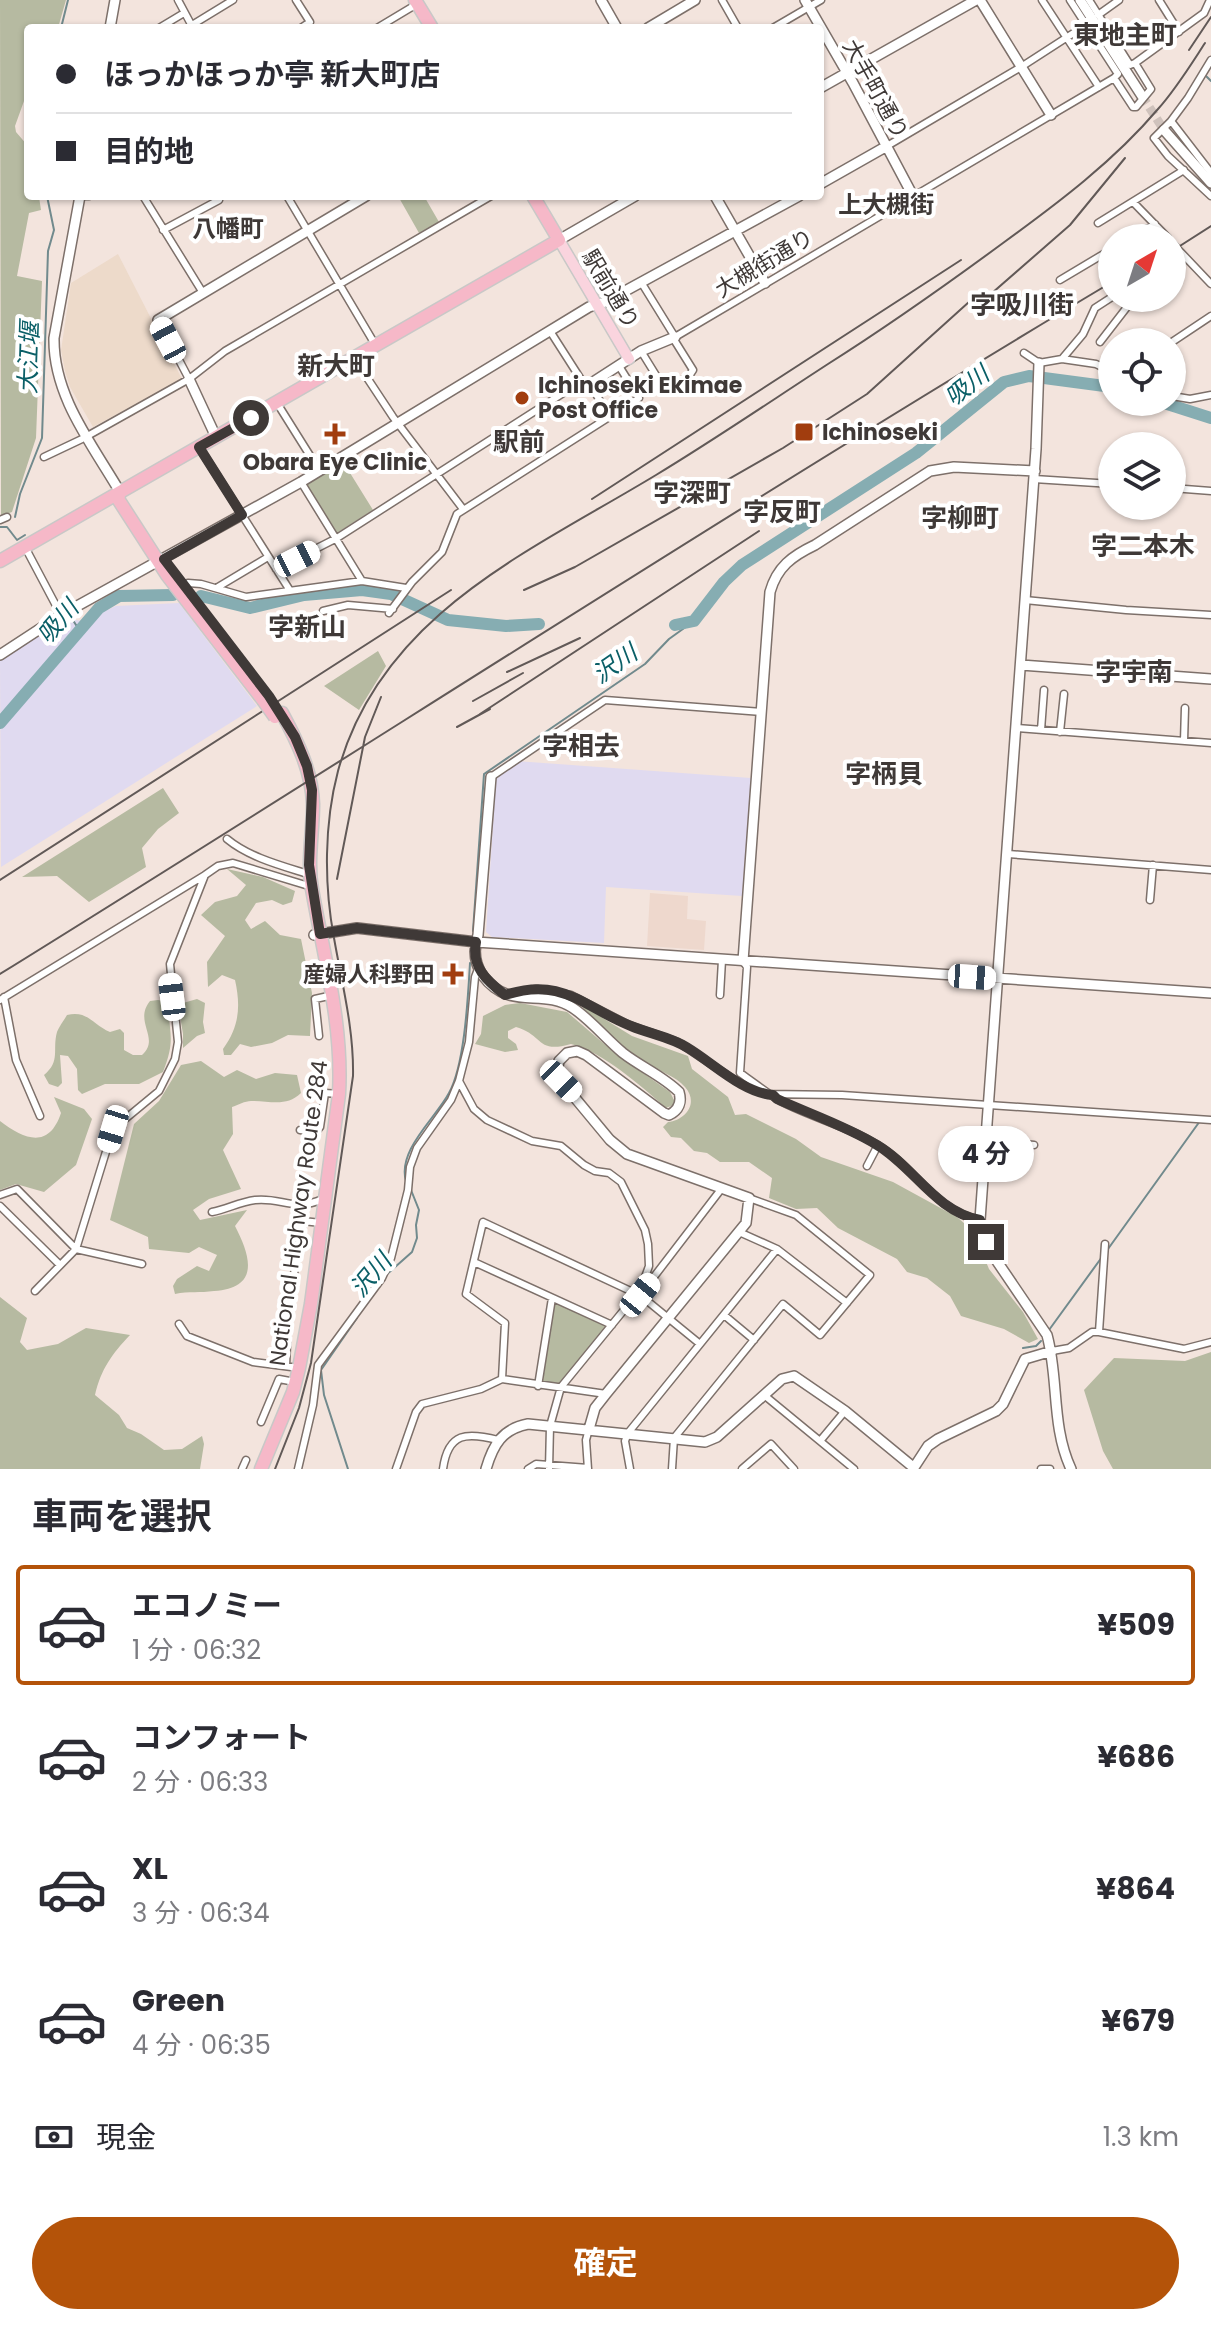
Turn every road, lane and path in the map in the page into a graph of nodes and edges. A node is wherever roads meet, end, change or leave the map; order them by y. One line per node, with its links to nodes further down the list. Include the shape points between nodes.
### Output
1 (115, 0): 21 (street)
2 (178, 0): 19 (street)
3 (233, 0): 24 (street)
4 (296, 0): 25 (street)
5 (601, 0): 28 (street)
6 (695, 0): 29 (street)
7 (722, 0): 30 (street)
8 (821, 0): 18 (street)
9 (976, 0): 39 (street); 41 (street)
10 (1042, 0): 36 (street)
11 (1070, 0): 33 (street)
12 (1080, 0): 45 (street)
13 (1089, 0): 20 (street)
14 (1119, 0): 20 (street)
15 (1159, 0): 34 (street)
16 (1210, 0): 34 (street, via 1204,13)
17 (415, 1): 26 (street); 27 (highway)
18 (807, 4): 31 (street); 32 (street, 大手町通り)
19 (184, 13): 22 (street); 23 (street)
20 (1098, 15): 38 (street, via 1130,65)
21 (111, 24)
22 (166, 24)
23 (191, 24)
24 (197, 24)
25 (307, 24)
26 (383, 24)
27 (429, 24)
28 (615, 24)
29 (655, 24)
30 (736, 24)
31 (779, 24)
32 (819, 24)
33 (1086, 25): 36 (street); 42 (street, via 1118,74)
34 (1179, 32): 38 (street)
35 (824, 33): 41 (street, 大手町通り)
36 (1067, 37): 39 (street); 44 (street)
37 (1211, 60): 40 (street)
38 (1135, 63): 42 (street, via 1151,89 1136,107)
39 (1021, 67): 46 (street); 49 (street)
40 (1208, 72): 47 (street)
41 (848, 73): 43 (street); 49 (street, 大手町通り)
42 (1114, 78): 44 (street, 大槻街通り)
43 (824, 86)
44 (1099, 87): 46 (street, 大槻街通り)
45 (1142, 96)
46 (1051, 115): 54 (street, 大槻街通り)
47 (1171, 121): 50 (street, via 1154,138); 51 (street)
48 (1164, 130): 53 (street)
49 (887, 146): 52 (street); 54 (street, 大手町通り)
50 (1184, 170): 55 (street); 66 (street)
51 (1210, 171)
52 (824, 182)
53 (1211, 183)
54 (913, 196): 77 (street, 大槻街通り)
55 (1211, 196)
56 (83, 200): 106 (street, via 54,359 60,384)
57 (145, 200): 69 (street)
58 (219, 200): 69 (street)
59 (289, 200): 70 (street)
60 (359, 200): 70 (street)
61 (484, 200): 78 (street)
62 (535, 200): 72 (highway)
63 (628, 200): 72 (street)
64 (717, 200): 71 (street)
65 (792, 200): 71 (street)
66 (1133, 202): 67 (street); 68 (street)
67 (1098, 223)
68 (1155, 224)
69 (163, 230): 80 (street)
70 (308, 230): 78 (street); 80 (street)
71 (735, 233): 76 (street); 77 (street)
72 (559, 240): 81 (main road, 駅前通り); 90 (highway)
73 (1098, 257): 75 (street)
74 (1186, 257): 79 (street)
75 (1060, 280)
76 (641, 282): 81 (street); 89 (street)
77 (765, 283): 89 (street, 大槻街通り)
78 (340, 284): 90 (street); 99 (street, via 225,351)
79 (1211, 284)
80 (203, 293): 85 (street)
81 (597, 304): 87 (street); 94 (main road, 駅前通り)
82 (1098, 306): 95 (street)
83 (1123, 312): 86 (street)
84 (1211, 316): 88 (street)
85 (158, 320): 99 (street)
86 (1111, 328)
87 (550, 331): 100 (street); 105 (street)
88 (1186, 333)
89 (674, 338): 91 (street); 91 (street, via 693,370 669,388)
90 (376, 346): 93 (highway)
91 (641, 351): 94 (street)
92 (1024, 353): 98 (street)
93 (354, 358): 103 (highway); 105 (street)
94 (629, 359): 97 (street)
95 (1062, 359): 96 (street); 98 (street)
96 (1098, 365)
97 (619, 366): 100 (street); 104 (street, via 639,398)
98 (1038, 366): 112 (street)
99 (189, 379): 106 (street); 107 (street)
100 (586, 383): 104 (street); 111 (street)
101 (1211, 395): 102 (street)
102 (1186, 398)
103 (277, 403): 107 (highway); 110 (street)
104 (609, 416): 118 (street)
105 (397, 423): 110 (street); 111 (street)
106 (87, 435): 109 (street); 117 (street)
107 (216, 437): 108 (highway)
108 (199, 447): 117 (highway); 119 (street)
109 (44, 457)
110 (319, 470): 113 (street)
111 (438, 473): 118 (street); 120 (street)
112 (1034, 475): 114 (street); 131 (street); 142 (street, via 954,467 930,471 784,563 770,592)
113 (301, 482): 119 (street); 120 (street)
114 (1098, 482)
115 (1186, 489): 116 (street)
116 (1211, 491)
117 (120, 492): 121 (highway); 124 (highway, National Highway Route 284)
118 (463, 509): 130 (street, via 442,552)
119 (242, 515): 122 (street); 124 (street)
120 (337, 538): 125 (street); 126 (street)
121 (25, 547): 123 (highway); 133 (street)
122 (268, 557): 125 (street); 128 (street)
123 (0, 561)
124 (161, 561): 127 (highway, National Highway Route 284); 133 (street); 140 (highway, National Highway Route 284)
125 (276, 569): 129 (street)
126 (362, 581): 129 (street); 130 (street)
127 (183, 585): 128 (street); 140 (highway, National Highway Route 284)
128 (218, 587): 129 (street, via 246,597)
129 (289, 589)
130 (405, 590): 132 (street, via 391,611 348,605)
131 (1025, 600): 134 (street); 136 (street)
132 (323, 611)
133 (61, 615): 135 (street)
134 (1211, 615)
135 (0, 655)
136 (1021, 665): 137 (street); 143 (street)
137 (1211, 679)
138 (1044, 690): 144 (street)
139 (1064, 694): 145 (street)
140 (266, 698): 154 (highway, National Highway Route 284, via 307,766 312,790)
141 (1185, 708): 146 (street)
142 (762, 712): 148 (street, via 605,700); 159 (street)
143 (1017, 728): 144 (street); 150 (street)
144 (1041, 730): 145 (street)
145 (1060, 732): 146 (street)
146 (1184, 741): 147 (street)
147 (1211, 743)
148 (491, 777): 157 (street)
149 (227, 839): 154 (street)
150 (1008, 854): 151 (street); 161 (street)
151 (1153, 865): 152 (street); 155 (street)
152 (1211, 870)
153 (205, 875): 154 (street, via 233,863); 166 (street); 191 (street, via 170,964 175,1059 159,1091 113,1129)
154 (307, 879): 156 (highway, National Highway Route 284)
155 (1150, 900)
156 (317, 934): 157 (street, via 357,928); 165 (highway, National Highway Route 284)
157 (476, 942): 158 (street); 160 (street)
158 (722, 960): 159 (street); 164 (street)
159 (743, 961): 161 (street); 170 (street, via 747,967 740,1073)
160 (478, 969): 163 (street); 168 (street)
161 (999, 979): 162 (street); 171 (street)
162 (1211, 993)
163 (505, 995): 170 (street, via 536,989 571,995 629,1025 678,1042 736,1081); 181 (street, via 560,1001 574,1008 624,1054 671,1084 681,1098 669,1115 577,1051 567,1053 557,1071 627,1154)
164 (720, 995)
165 (329, 996): 167 (street, via 315,999); 169 (highway, National Highway Route 284)
166 (2, 999): 172 (street, via 16,1060)
167 (319, 1036)
168 (459, 1081): 198 (street, via 474,1109 487,1120 532,1141 561,1146 584,1165 621,1182 648,1244 649,1266); 232 (street, via 417,1148 382,1278 318,1365)
169 (336, 1094): 174 (street, via 325,1093 316,1132); 184 (highway, National Highway Route 284)
170 (773, 1095): 171 (street); 176 (street)
171 (988, 1106): 173 (street); 175 (street)
172 (40, 1116)
173 (1211, 1120)
174 (300, 1130)
175 (985, 1140): 177 (street); 178 (street)
176 (878, 1145): 179 (street); 187 (street, via 941,1203)
177 (1034, 1145)
178 (983, 1165): 180 (street); 187 (street)
179 (867, 1166)
180 (1024, 1168)
181 (722, 1188): 183 (street); 198 (street)
182 (0, 1195): 191 (street, via 17,1189)
183 (749, 1198): 189 (street, via 746,1223); 200 (street, via 796,1215 870,1275)
184 (320, 1201): 186 (street, via 296,1206 255,1200); 188 (highway, National Highway Route 284)
185 (0, 1206): 194 (street)
186 (212, 1212)
187 (980, 1220): 210 (street, via 990,1251 1037,1318)
188 (317, 1223): 196 (street, via 303,1221); 211 (highway, National Highway Route 284)
189 (739, 1232): 192 (street); 202 (street)
190 (1105, 1244): 206 (street)
191 (76, 1249): 194 (street); 195 (street)
192 (777, 1249): 200 (street); 201 (street)
193 (474, 1262): 198 (street, via 483,1222); 199 (street); 212 (street, via 466,1294 505,1323)
194 (59, 1264): 197 (street)
195 (142, 1264)
196 (294, 1274)
197 (35, 1291)
198 (638, 1294): 202 (street); 205 (street)
199 (552, 1298): 205 (street); 214 (street)
200 (847, 1303): 207 (street, via 820,1335 783,1304)
201 (724, 1315): 207 (street); 209 (street)
202 (668, 1318): 209 (street); 216 (street)
203 (288, 1320): 211 (street)
204 (179, 1324): 211 (street, via 187,1336 207,1345 253,1362)
205 (612, 1325): 215 (street)
206 (1099, 1332): 208 (street, via 1184,1349); 210 (street)
207 (754, 1340): 223 (street)
208 (1211, 1342)
209 (700, 1344): 222 (street)
210 (1052, 1351): 229 (street, via 1025,1359 1003,1404 928,1446); 244 (street, via 1056,1416)
211 (293, 1367): 213 (highway, National Highway Route 284)
212 (502, 1379): 214 (street); 233 (street, via 422,1404)
213 (293, 1381): 219 (street, via 279,1379); 226 (highway, National Highway Route 284); 231 (highway, National Highway Route 284)
214 (538, 1386): 215 (street)
215 (561, 1387): 216 (street); 220 (street)
216 (606, 1394): 221 (street)
217 (764, 1395): 218 (street, via 794,1376); 223 (street, via 717,1437 705,1442); 225 (street)
218 (845, 1411): 225 (street); 229 (street)
219 (261, 1422)
220 (550, 1426): 221 (street); 224 (street, via 511,1428); 227 (street)
221 (589, 1429): 222 (street); 228 (street)
222 (628, 1433): 223 (street); 237 (street)
223 (674, 1438): 238 (street)
224 (498, 1440): 234 (street, via 472,1434 454,1441); 235 (street)
225 (820, 1441): 241 (street)
226 (250, 1464): 230 (street)
227 (548, 1466): 228 (street); 236 (street)
228 (588, 1468)
229 (914, 1468)
230 (242, 1469)
231 (261, 1469)
232 (298, 1469)
233 (396, 1469)
234 (443, 1469)
235 (486, 1469)
236 (528, 1469)
237 (630, 1469)
238 (672, 1469)
239 (742, 1469): 240 (street, via 771,1444)
240 (794, 1469)
241 (854, 1469)
242 (1041, 1469): 243 (street)
243 (1050, 1469)
244 (1071, 1469)

